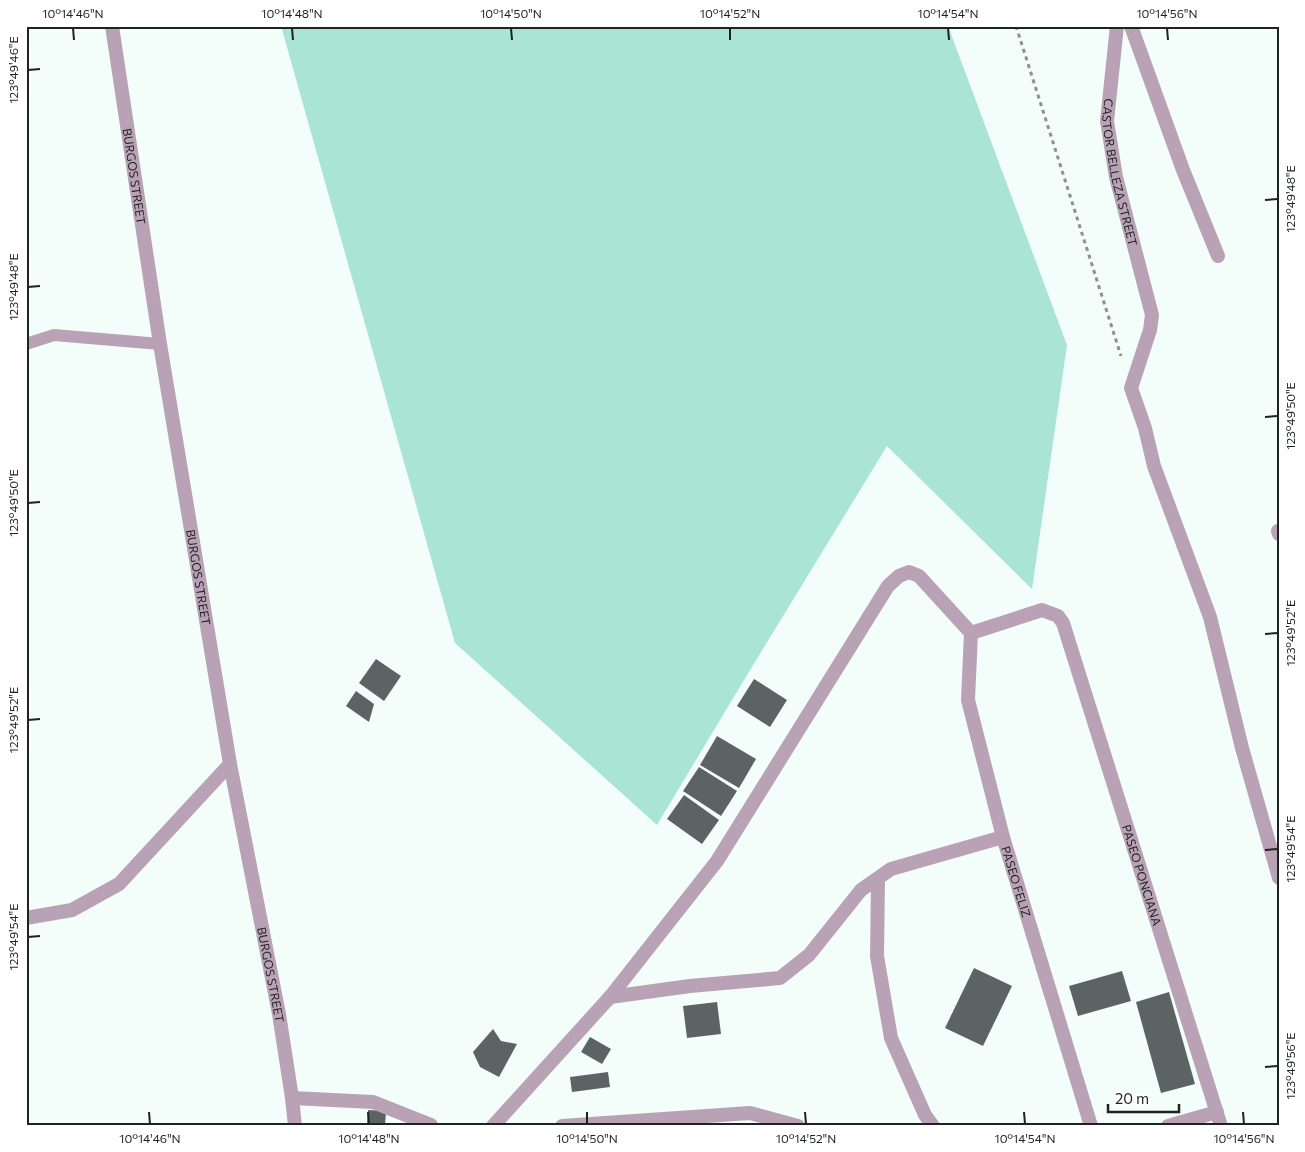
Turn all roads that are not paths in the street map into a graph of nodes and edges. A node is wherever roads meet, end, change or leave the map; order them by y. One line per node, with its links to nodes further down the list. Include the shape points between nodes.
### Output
1 (112, 26): 6 (street, BURGOS STREET)
2 (1116, 26): 10 (street, CASTOR BELLEZA STREET, via 1107,121 1116,177 1152,315 1131,388 1154,466 1210,617 1242,748)
3 (1131, 26): 4 (street)
4 (1218, 256)
5 (26, 344): 6 (lane, via 54,336)
6 (160, 344): 8 (street, BURGOS STREET)
7 (970, 633): 9 (street, PASEO FELIZ, via 968,700); 13 (street, via 919,576 909,572 888,586 717,861); 15 (street, PASEO PONCIANA, via 1042,610 1058,616 1063,623)
8 (230, 764): 12 (street, via 119,884 72,910); 14 (street, BURGOS STREET, via 280,1014)
9 (1002, 837): 11 (street, via 891,870); 24 (street, PASEO FELIZ)
10 (1279, 878)
11 (878, 879): 13 (street, via 861,890 809,955 780,978); 23 (street, via 877,956 890,1038)
12 (26, 918)
13 (610, 997): 20 (street)
14 (292, 1098): 16 (street, BURGOS STREET); 17 (street, via 373,1102)
15 (1217, 1112): 25 (street); 26 (street, PASEO PONCIANA)
16 (298, 1125)
17 (431, 1125): 18 (street); 19 (street)
18 (427, 1126)
19 (437, 1126)
20 (493, 1126)
21 (562, 1126): 22 (street, via 750,1114)
22 (798, 1126)
23 (934, 1126)
24 (1091, 1126)
25 (1168, 1126)
26 (1222, 1126)

